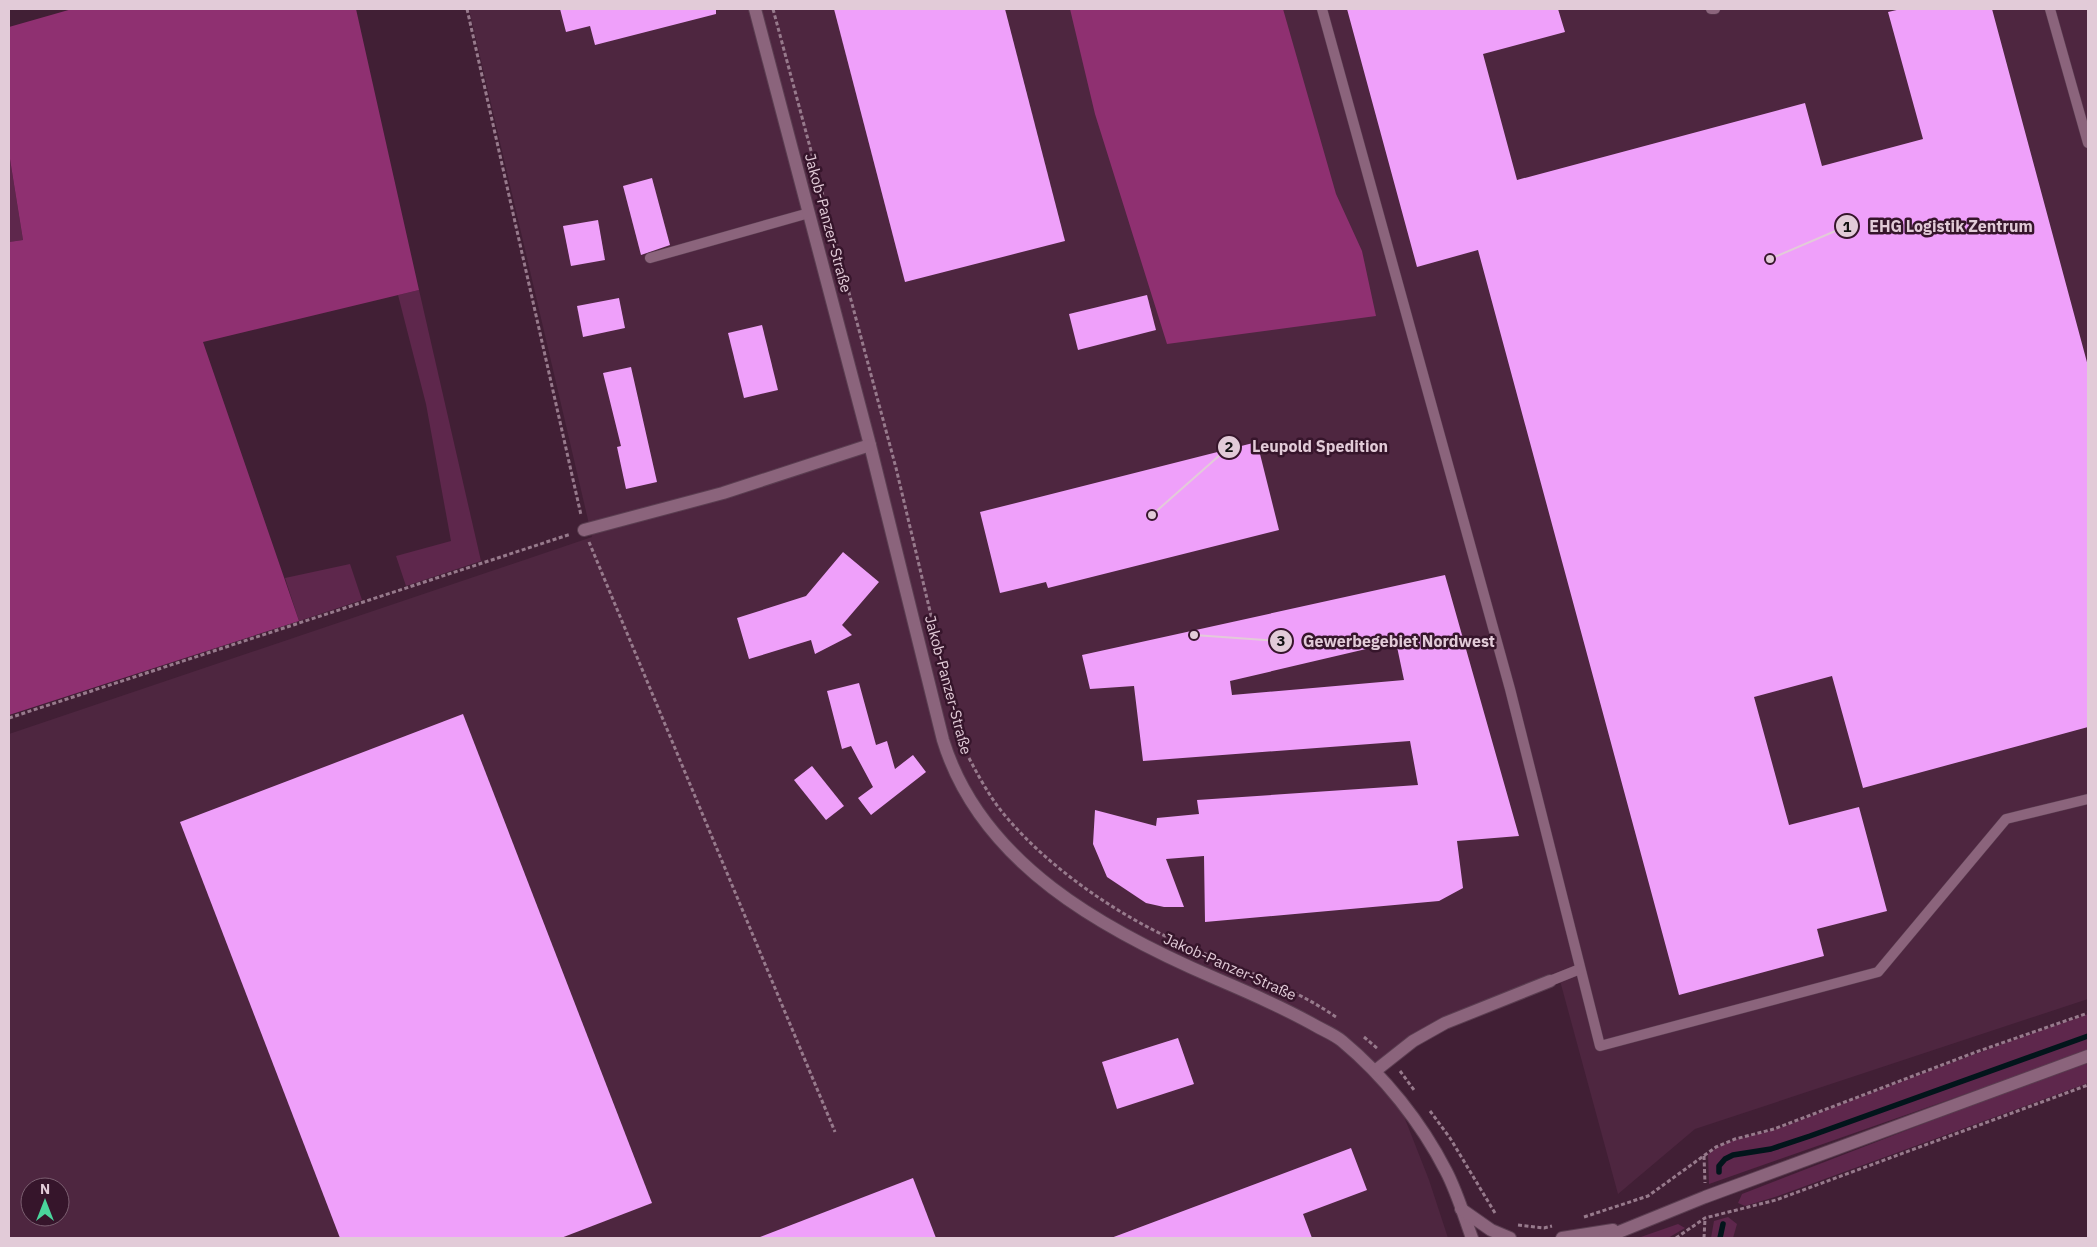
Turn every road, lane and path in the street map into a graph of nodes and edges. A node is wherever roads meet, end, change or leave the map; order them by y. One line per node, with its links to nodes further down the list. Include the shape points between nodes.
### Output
1 (467, 9): 10 (path)
2 (755, 9): 7 (street, Jakob-Panzer-Straße)
3 (773, 9): 11 (path, via 896,468)
4 (1322, 9): 15 (lane, via 1510,689)
5 (2050, 9): 6 (lane)
6 (2088, 143)
7 (809, 213): 8 (lane); 9 (street, Jakob-Panzer-Straße)
8 (650, 258)
9 (870, 445): 10 (street, via 723,493); 22 (street, Jakob-Panzer-Straße, via 949,759 965,791 1006,846 1043,881 1123,935 1304,1018 1341,1040)
10 (584, 530): 12 (path); 26 (path)
11 (945, 676)
12 (9, 718)
13 (968, 757): 18 (path, via 981,782 1007,818 1037,848 1089,890 1173,940 1284,988)
14 (2088, 799): 15 (lane, via 2006,819 1878,972 1600,1046)
15 (1580, 969): 16 (lane)
16 (1550, 981): 21 (street, via 1445,1022 1413,1040)
17 (2088, 1013): 27 (path, via 1774,1129 1735,1139)
18 (1343, 1022)
19 (1359, 1033): 21 (path)
20 (2088, 1056): 28 (street)
21 (1391, 1059): 22 (street); 24 (path)
22 (1375, 1071): 29 (street, Jakob-Panzer-Straße, via 1426,1138 1446,1172)
23 (2088, 1085): 31 (path, via 1776,1200)
24 (1420, 1098)
25 (1426, 1106): 30 (path, via 1450,1138 1496,1214)
26 (836, 1132)
27 (1704, 1156): 28 (path); 32 (path, via 1648,1196)
28 (1705, 1197): 31 (path); 34 (street)
29 (1461, 1209): 35 (street, Jakob-Panzer-Straße); 36 (street, via 1491,1230)
30 (1502, 1217)
31 (1705, 1218): 39 (path); 40 (path)
32 (1579, 1219)
33 (1561, 1224): 36 (path, via 1544,1228 1515,1224)
34 (1635, 1226): 37 (street); 38 (street)
35 (1472, 1238)
36 (1510, 1238)
37 (1562, 1238)
38 (1604, 1238)
39 (1676, 1238)
40 (1704, 1238)

